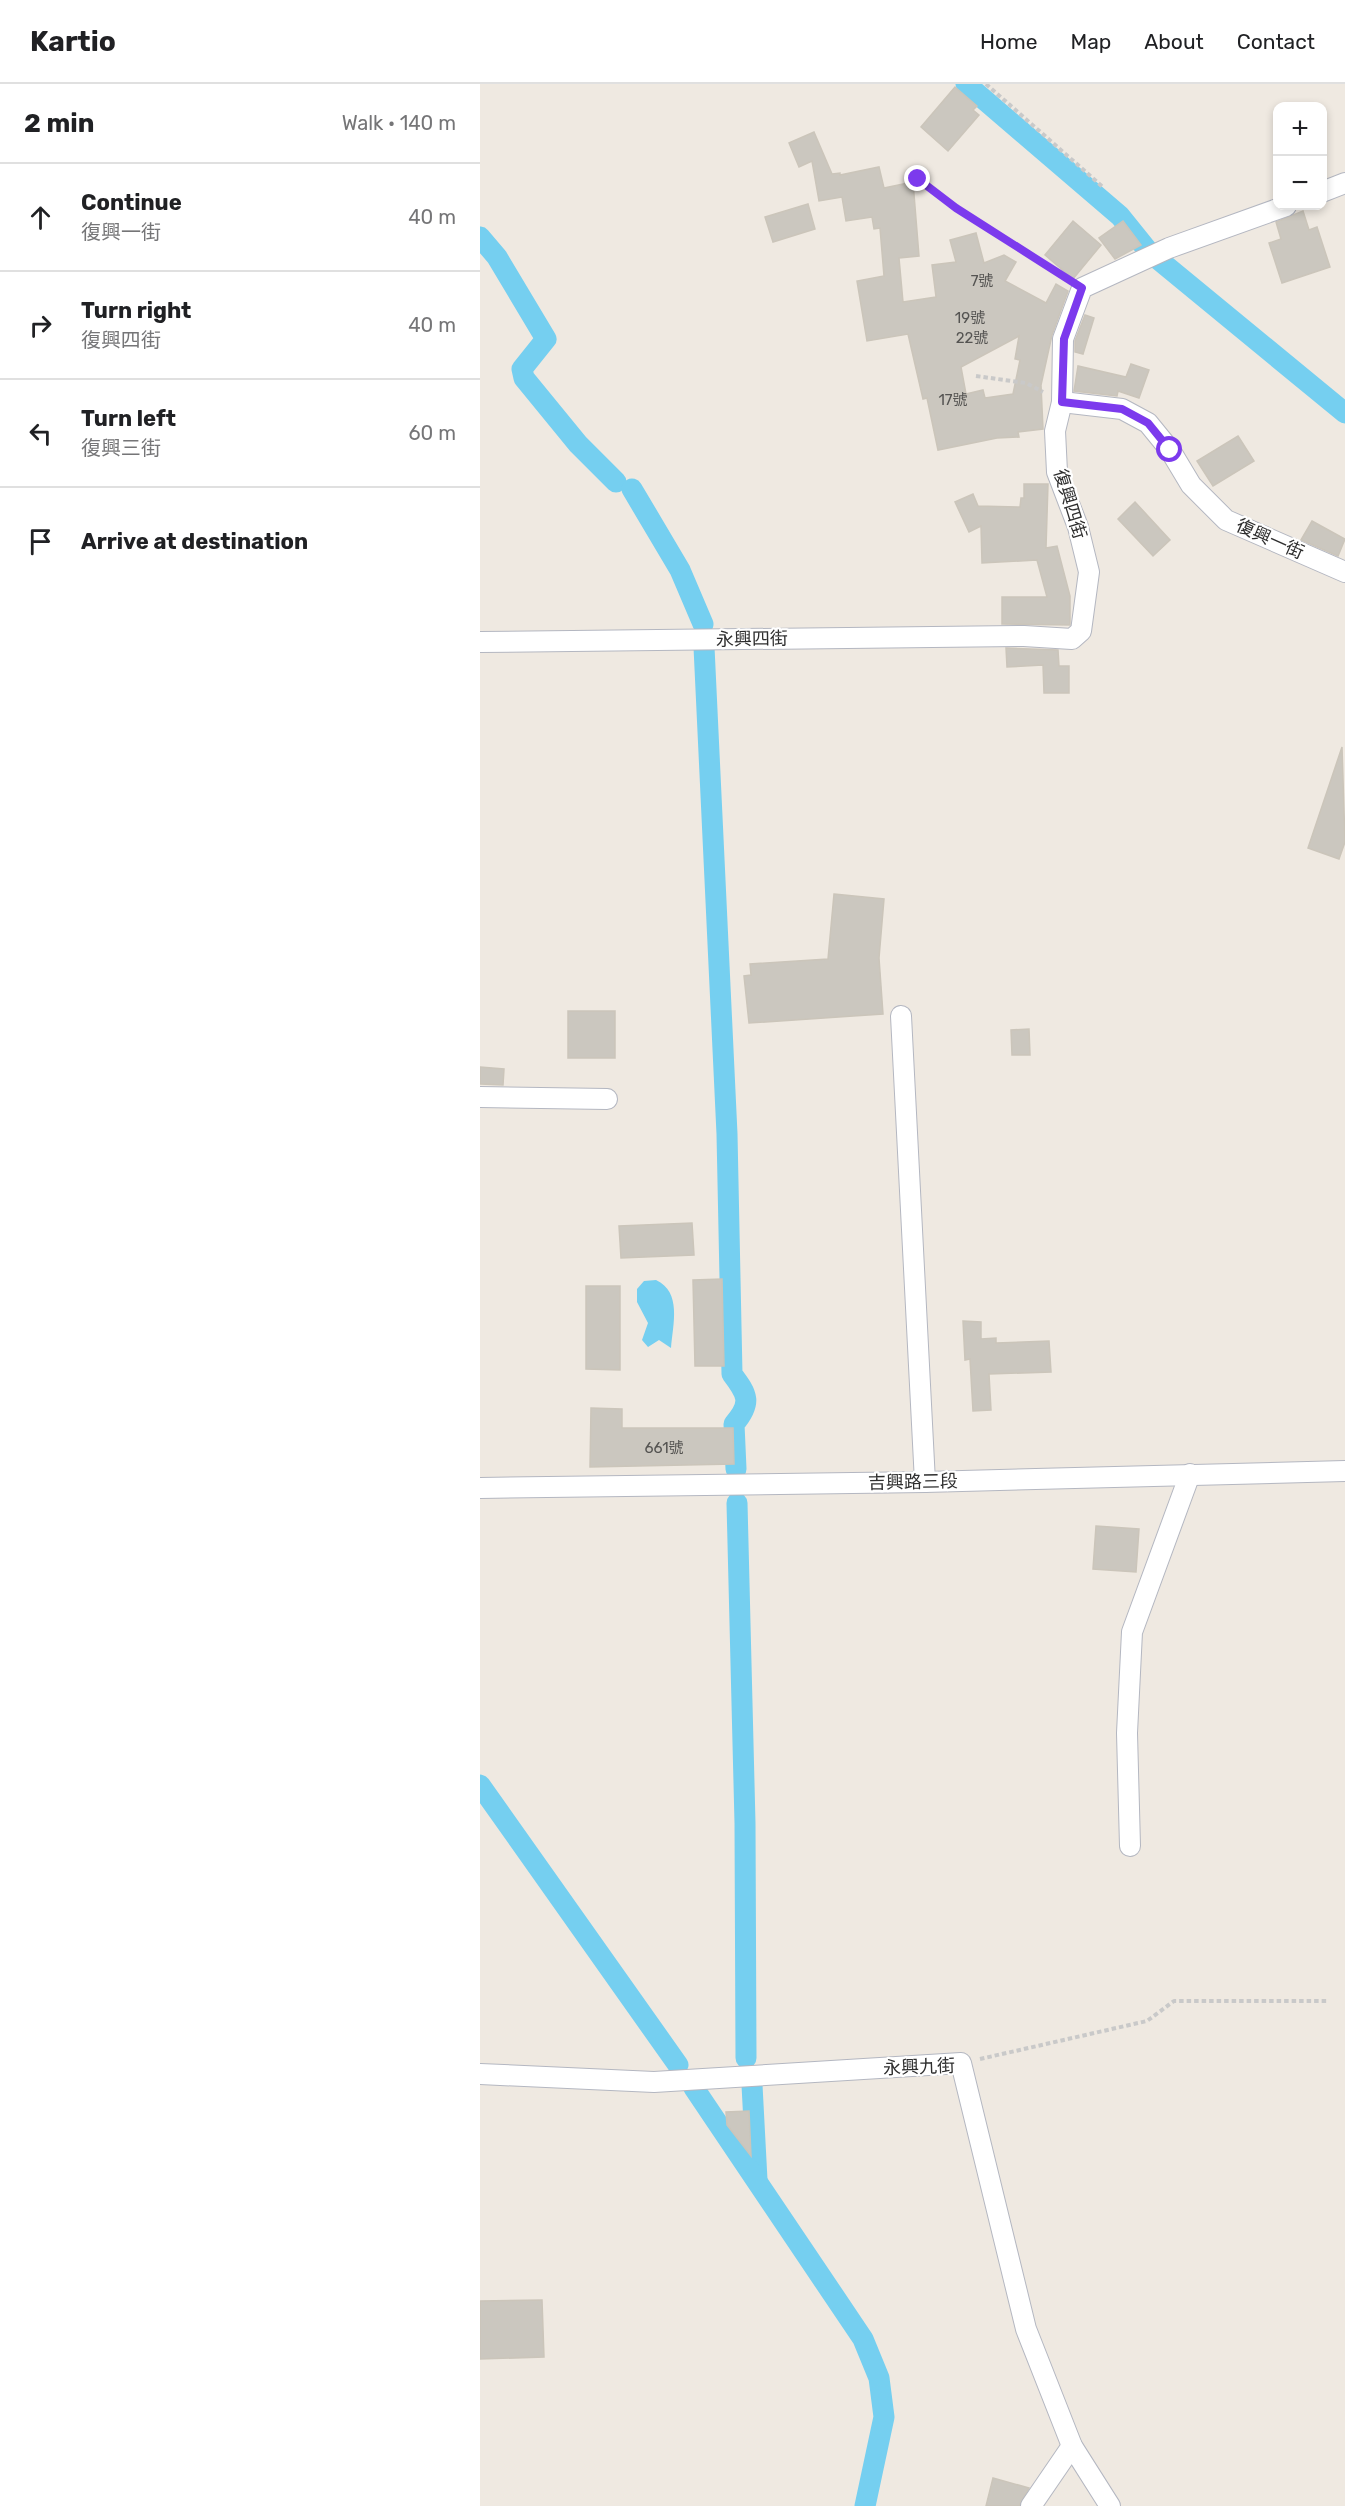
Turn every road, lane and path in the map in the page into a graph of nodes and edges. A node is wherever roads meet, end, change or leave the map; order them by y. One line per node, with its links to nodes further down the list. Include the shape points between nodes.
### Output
1 (986, 84): 4 (path)
2 (918, 179): 7 (path, via 956,208)
3 (1345, 183): 5 (street)
4 (1104, 188)
5 (1327, 190)
6 (1275, 210): 7 (street, via 1169,248)
7 (1082, 288): 9 (street, 復興四街, via 1064,339)
8 (976, 376): 9 (path, via 1026,383)
9 (1062, 402): 10 (street, 復興一街, via 1122,409 1148,423 1191,485 1226,520); 11 (street, 復興四街, via 1055,431 1057,472 1078,527 1089,572 1081,632 1072,639)
10 (1345, 572)
11 (1023, 636): 12 (street, 永興四街)
12 (480, 642)
13 (901, 1017): 18 (street)
14 (480, 1097): 15 (street)
15 (607, 1099)
16 (1345, 1471): 17 (street, 吉興路三段)
17 (1190, 1474): 18 (street, 吉興路三段); 20 (street, via 1132,1632 1127,1733)
18 (924, 1482): 19 (street, 吉興路三段)
19 (480, 1488)
20 (1130, 1846)
21 (1327, 2001): 22 (path, via 1174,2001 1148,2021)
22 (961, 2063): 23 (street, 永興九街, via 654,2082); 24 (street, 永興九街, via 1026,2329)
23 (480, 2074)
24 (1072, 2446): 25 (street); 26 (street, 永興九街)
25 (1031, 2506)
26 (1110, 2506)

